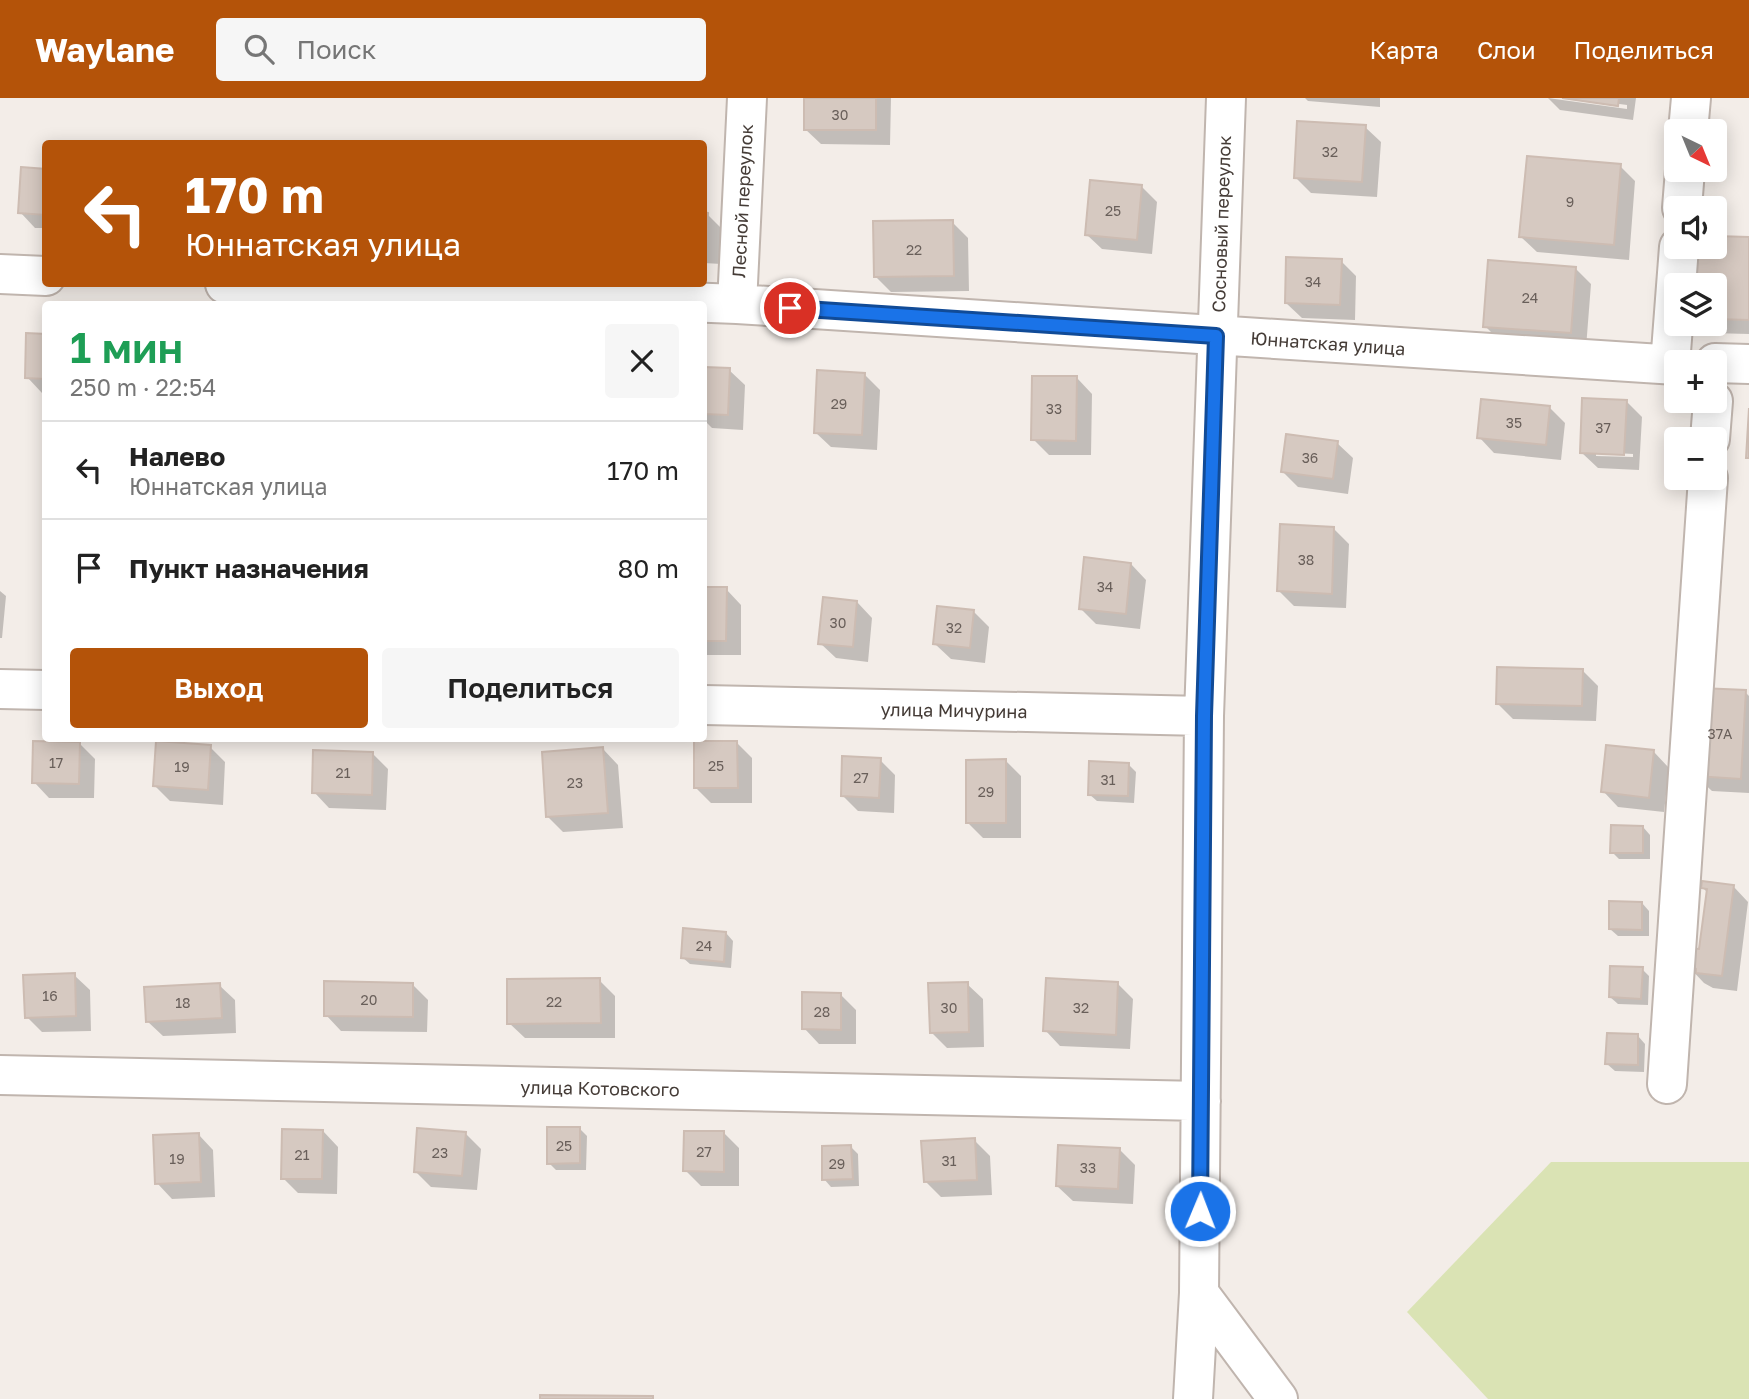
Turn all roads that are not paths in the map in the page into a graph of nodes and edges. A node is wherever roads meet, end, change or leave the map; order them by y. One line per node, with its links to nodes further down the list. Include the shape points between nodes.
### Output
1 (747, 98): 11 (street, Лесной переулок)
2 (1226, 98): 12 (street, Сосновый переулок)
3 (1691, 98): 4 (street)
4 (1689, 119)
5 (1678, 259): 13 (street)
6 (0, 274): 7 (street)
7 (42, 276)
8 (302, 287): 9 (street, Юннатская улица)
9 (660, 301)
10 (707, 303): 11 (street, Юннатская улица)
11 (737, 304): 12 (street, Юннатская улица)
12 (1216, 336): 14 (street, Юннатская улица); 21 (street, Сосновый переулок)
13 (1674, 350)
14 (1664, 364)
15 (1727, 364): 16 (street)
16 (1749, 365)
17 (1707, 490): 23 (street)
18 (0, 689): 19 (street)
19 (42, 690)
20 (707, 705): 21 (street, улица Мичурина)
21 (1204, 716): 24 (street, Сосновый переулок)
22 (0, 1074): 24 (street, улица Котовского)
23 (1667, 1084)
24 (1201, 1101): 25 (street, Сосновый переулок)
25 (1199, 1293): 26 (street, Сосновый переулок); 27 (street)
26 (1193, 1399)
27 (1278, 1399)

